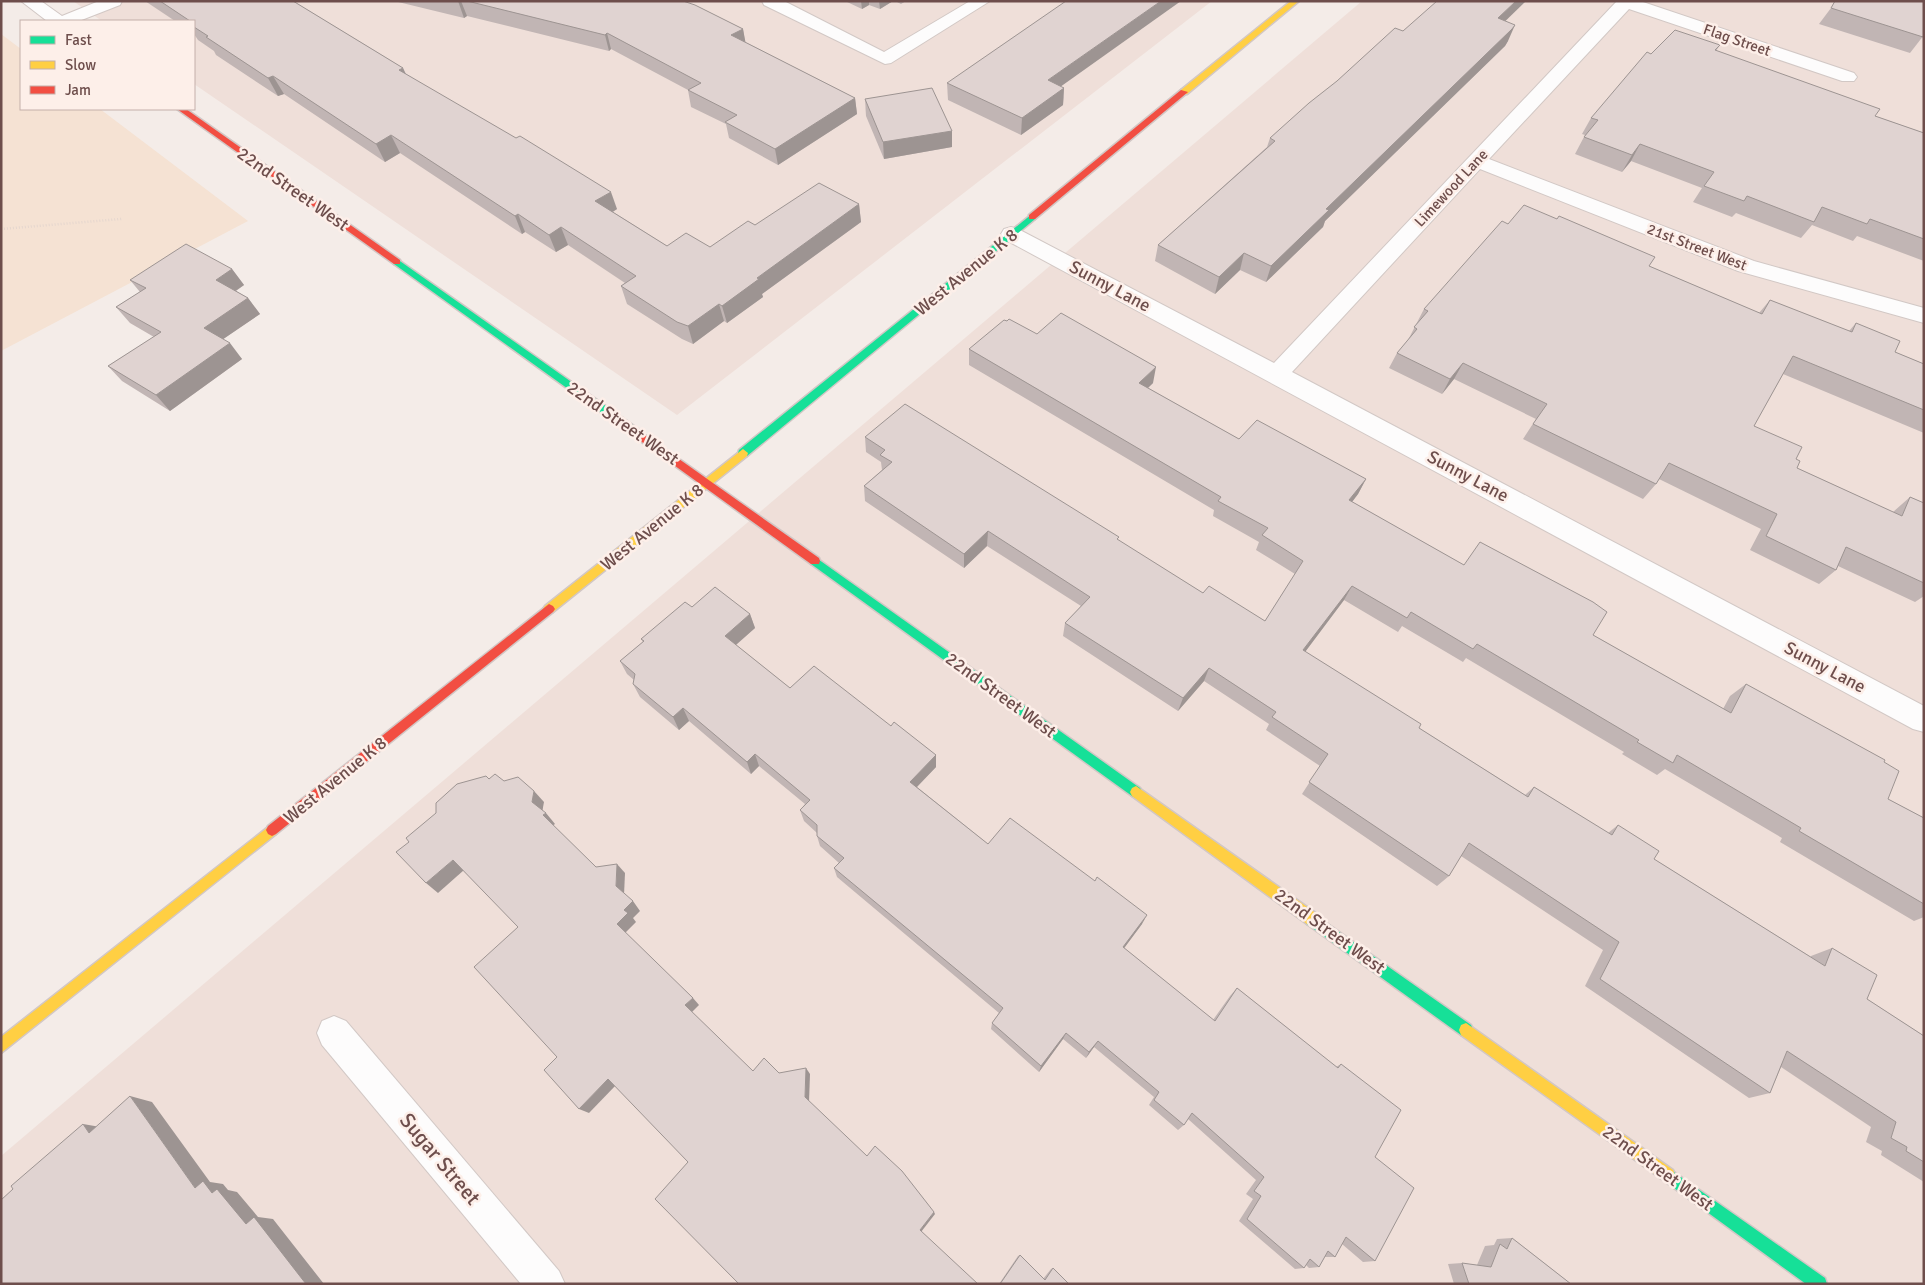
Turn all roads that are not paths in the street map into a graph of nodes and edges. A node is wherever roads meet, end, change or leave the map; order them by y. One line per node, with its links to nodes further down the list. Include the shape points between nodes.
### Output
1 (29, 1): 7 (street)
2 (114, 1): 8 (street)
3 (770, 1): 4 (street, via 885,59)
4 (982, 1)
5 (1296, 1): 12 (street, West Avenue K 8)
6 (1626, 2): 9 (street, Flag Street); 11 (street, Limewood Lane)
7 (57, 20)
8 (67, 20)
9 (1848, 77)
10 (182, 110): 15 (street, 22nd Street West)
11 (1476, 161): 13 (street, 21st Street West, via 1746,266); 14 (street, Limewood Lane)
12 (1011, 234): 14 (street, Sunny Lane); 15 (street, West Avenue K 8)
13 (1924, 316)
14 (1278, 374): 16 (street, Sunny Lane)
15 (708, 483): 18 (street, West Avenue K 8); 20 (street, 22nd Street West)
16 (1923, 720)
17 (334, 1033): 19 (street, Sugar Street)
18 (1, 1046)
19 (546, 1284)
20 (1819, 1284)

